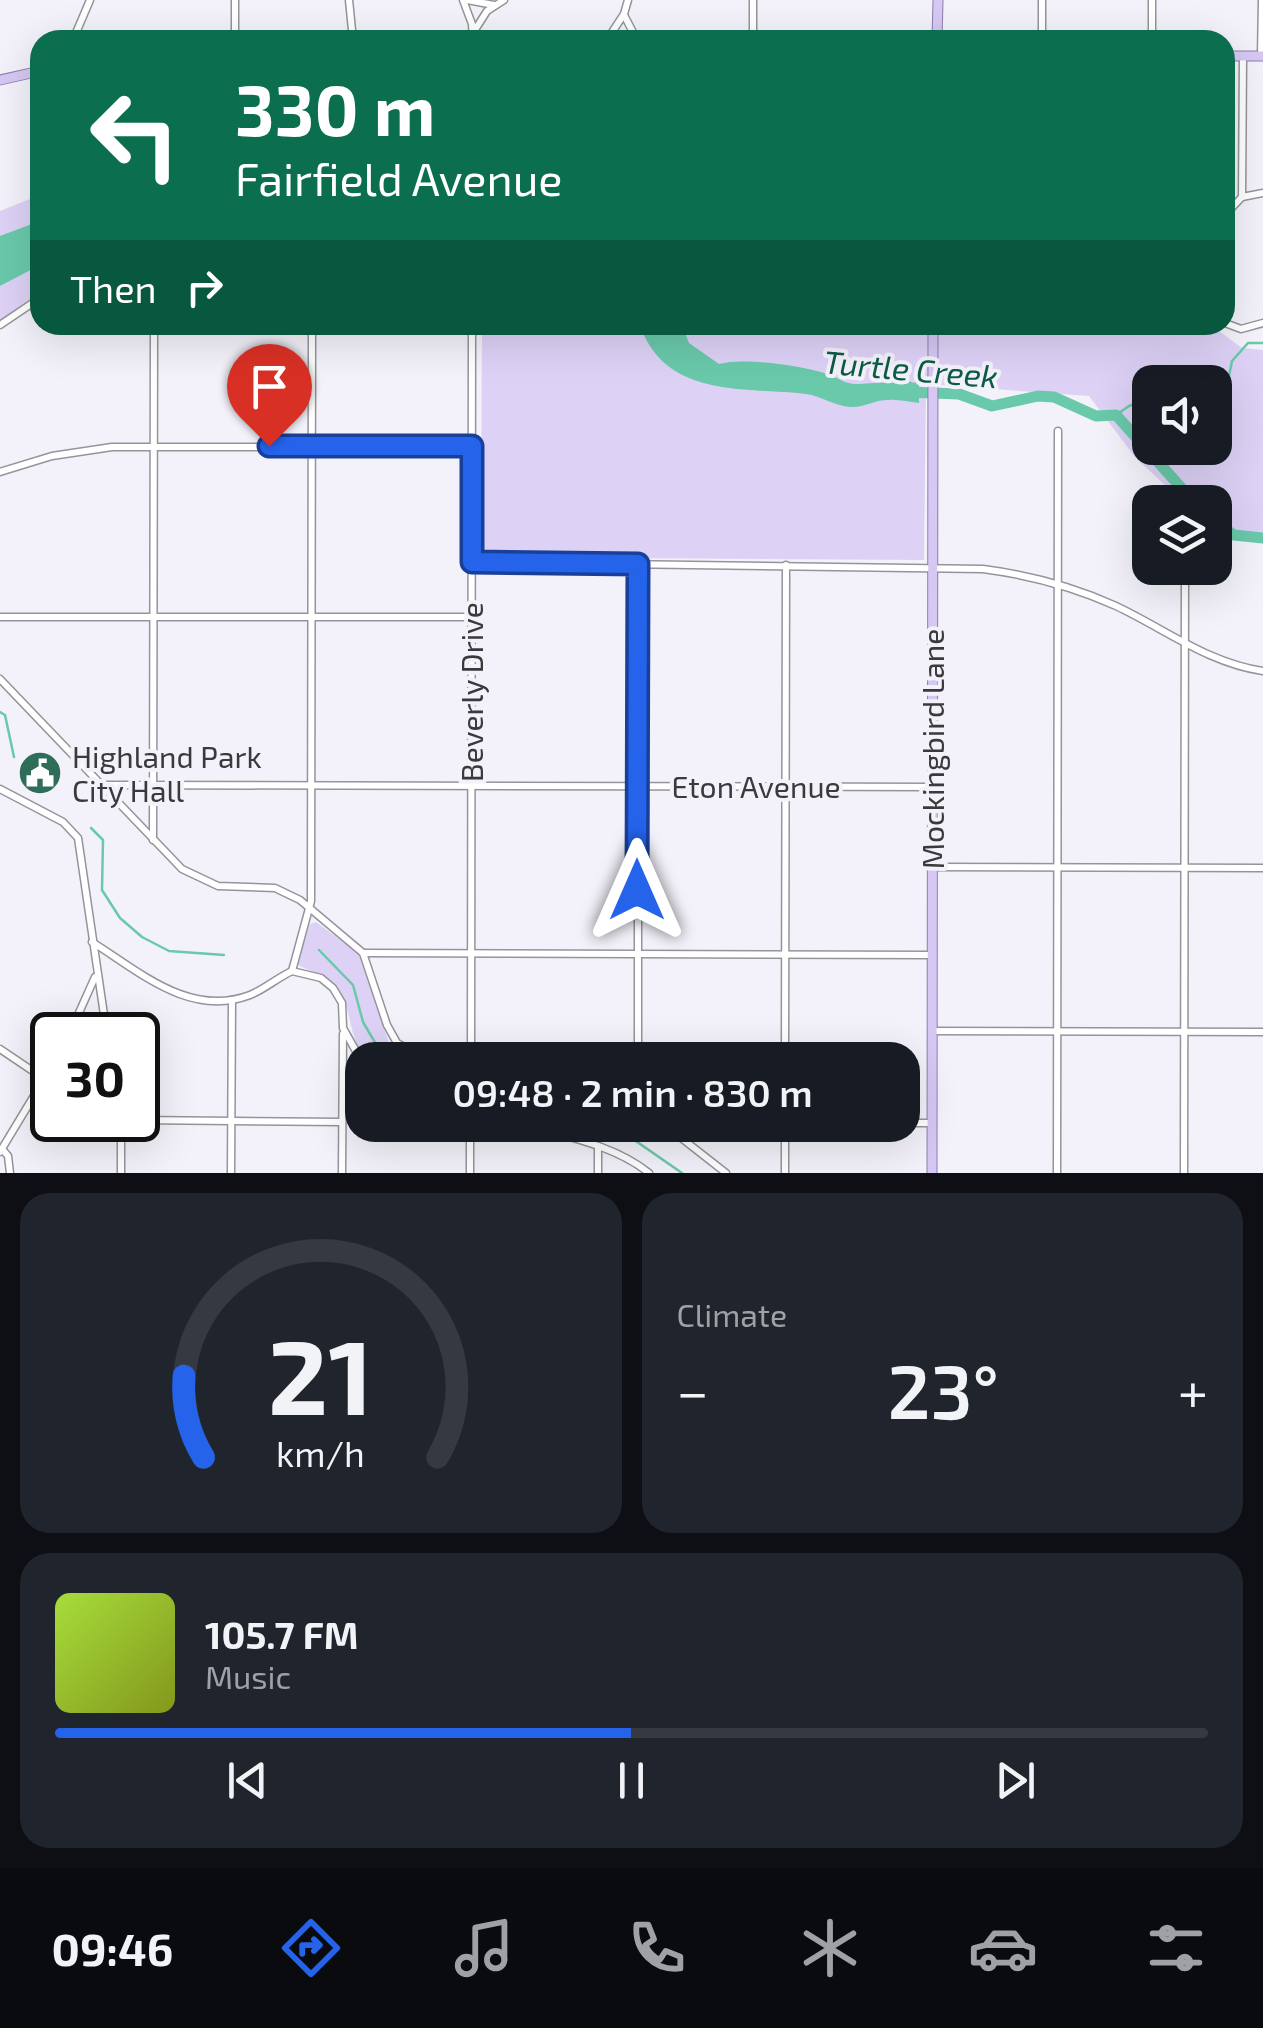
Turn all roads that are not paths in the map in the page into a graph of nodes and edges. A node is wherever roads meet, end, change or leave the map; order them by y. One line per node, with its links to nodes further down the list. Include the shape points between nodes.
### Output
1 (90, 0): 14 (street)
2 (235, 0): 15 (street)
3 (349, 0): 16 (street)
4 (465, 0): 12 (street); 17 (street)
5 (504, 0): 12 (street)
6 (628, 0): 13 (street)
7 (753, 0): 21 (street)
8 (935, 0): 22 (main road)
9 (1042, 0): 23 (street)
10 (1152, 0): 24 (street)
11 (1262, 0): 27 (street)
12 (496, 5): 18 (street)
13 (624, 14): 19 (street); 20 (street)
14 (77, 30)
15 (236, 30)
16 (352, 30)
17 (472, 30)
18 (476, 30)
19 (614, 30)
20 (632, 30)
21 (753, 30)
22 (935, 30)
23 (1042, 30)
24 (1152, 30)
25 (1235, 56): 26 (main road)
26 (1244, 56): 27 (main road); 31 (street)
27 (1262, 56)
28 (30, 73): 29 (main road)
29 (0, 80)
30 (1263, 193): 31 (street)
31 (1242, 197): 32 (street)
32 (1235, 204)
33 (30, 305): 35 (street)
34 (1263, 323): 36 (street)
35 (0, 325)
36 (1235, 328)
37 (154, 335): 42 (street)
38 (312, 335): 43 (street)
39 (472, 335): 44 (street, Beverly Drive)
40 (933, 335): 49 (main road, Mockingbird Lane)
41 (1058, 431): 50 (street)
42 (154, 446): 43 (street); 45 (street, via 76,451); 53 (street)
43 (312, 446): 44 (street); 54 (street)
44 (472, 446): 46 (street, Beverly Drive)
45 (0, 472)
46 (472, 562): 47 (street); 55 (street, Beverly Drive)
47 (638, 564): 48 (street); 62 (street)
48 (786, 565): 49 (street); 64 (street)
49 (932, 567): 50 (street, via 998,571); 65 (main road, Mockingbird Lane)
50 (1057, 585): 56 (street, via 1117,607); 69 (street)
51 (1185, 585): 56 (street)
52 (0, 617): 53 (street)
53 (154, 617): 54 (street); 60 (street)
54 (312, 617): 55 (street); 61 (street)
55 (472, 617): 63 (street, Beverly Drive)
56 (1185, 644): 57 (street); 70 (street)
57 (1263, 671)
58 (0, 679): 59 (street)
59 (100, 785): 60 (street, Eton Avenue); 67 (street)
60 (153, 785): 61 (street, Eton Avenue); 67 (street)
61 (312, 785): 63 (street, Eton Avenue); 72 (street)
62 (637, 785): 63 (street, Eton Avenue); 64 (street, Eton Avenue); 76 (street)
63 (471, 786): 75 (street, Beverly Drive)
64 (786, 786): 65 (street, Eton Avenue); 77 (street)
65 (932, 787): 68 (main road, Mockingbird Lane)
66 (0, 789): 73 (street, via 74,832)
67 (153, 841): 72 (street, via 202,881 284,890)
68 (932, 868): 69 (street); 78 (main road, Mockingbird Lane)
69 (1057, 868): 70 (street); 86 (street)
70 (1184, 868): 71 (street); 87 (street)
71 (1263, 868)
72 (310, 909): 74 (street); 79 (street)
73 (92, 942): 80 (street); 81 (street, via 175,994)
74 (363, 953): 75 (street); 90 (street, via 392,1036)
75 (471, 954): 76 (street); 91 (street, Beverly Drive)
76 (637, 955): 77 (street); 92 (street)
77 (785, 955): 78 (street); 93 (street)
78 (932, 955): 85 (main road, Mockingbird Lane)
79 (292, 972): 81 (street); 84 (street, via 333,988)
80 (96, 973): 82 (street); 83 (street)
81 (232, 1000): 99 (street)
82 (79, 1012)
83 (103, 1012)
84 (343, 1028): 89 (street); 98 (street)
85 (932, 1032): 86 (street); 101 (main road, Mockingbird Lane)
86 (1056, 1032): 87 (street); 119 (street)
87 (1184, 1032): 88 (street); 120 (street)
88 (1263, 1032)
89 (351, 1042)
90 (400, 1042)
91 (471, 1042)
92 (638, 1042)
93 (785, 1042)
94 (0, 1049): 95 (street)
95 (30, 1069)
96 (30, 1109): 108 (street)
97 (160, 1121): 99 (street)
98 (342, 1122): 99 (street); 112 (street)
99 (232, 1123): 111 (street)
100 (920, 1123): 101 (street)
101 (932, 1123): 118 (main road, Mockingbird Lane)
102 (121, 1142): 110 (street)
103 (470, 1142): 113 (street)
104 (584, 1142): 107 (street)
105 (686, 1142): 116 (street)
106 (785, 1142): 117 (street)
107 (598, 1146): 114 (street); 115 (street)
108 (1, 1151): 109 (street)
109 (10, 1173)
110 (121, 1173)
111 (232, 1173)
112 (342, 1173)
113 (470, 1173)
114 (598, 1173)
115 (649, 1173)
116 (726, 1173)
117 (785, 1173)
118 (932, 1173)
119 (1056, 1173)
120 (1184, 1173)

